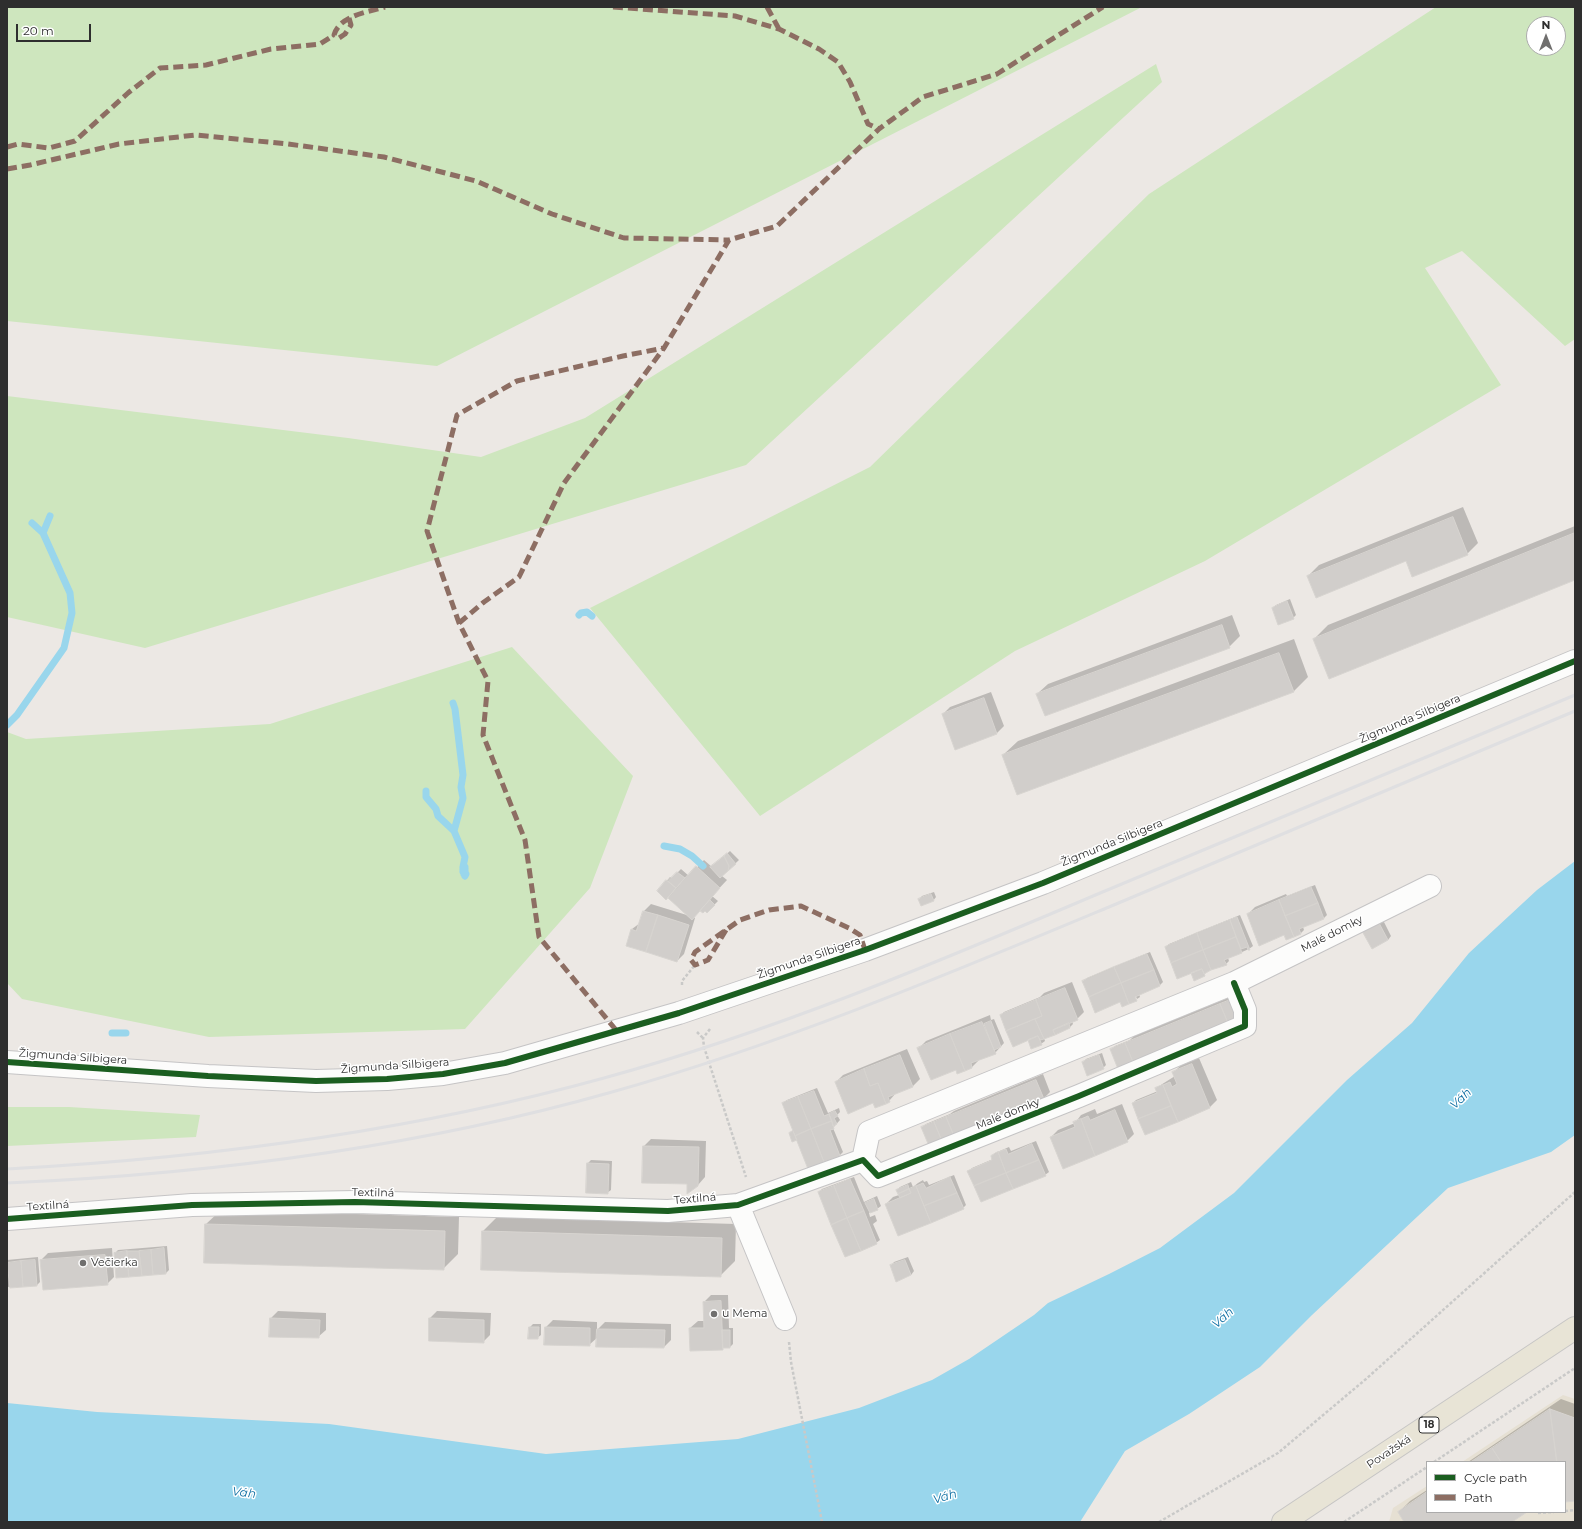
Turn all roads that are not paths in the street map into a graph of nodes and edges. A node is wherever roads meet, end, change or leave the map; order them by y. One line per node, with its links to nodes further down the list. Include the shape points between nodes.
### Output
1 (1575, 661): 4 (street, Žigmunda Silbigera, via 1043,883 865,950 678,1013 506,1063 443,1074 316,1081)
2 (1430, 886): 3 (street, Malé domky)
3 (1234, 983): 5 (street, Malé domky, via 869,1132); 5 (street, Malé domky, via 1245,1010 1245,1026 878,1176)
4 (7, 1062)
5 (863, 1160): 6 (street)
6 (746, 1202): 7 (street, Textilná, via 668,1211 339,1202 192,1205); 8 (street)
7 (7, 1219)
8 (785, 1319)
9 (1575, 1328): 10 (main road, Považská / 18)
10 (1283, 1522)

